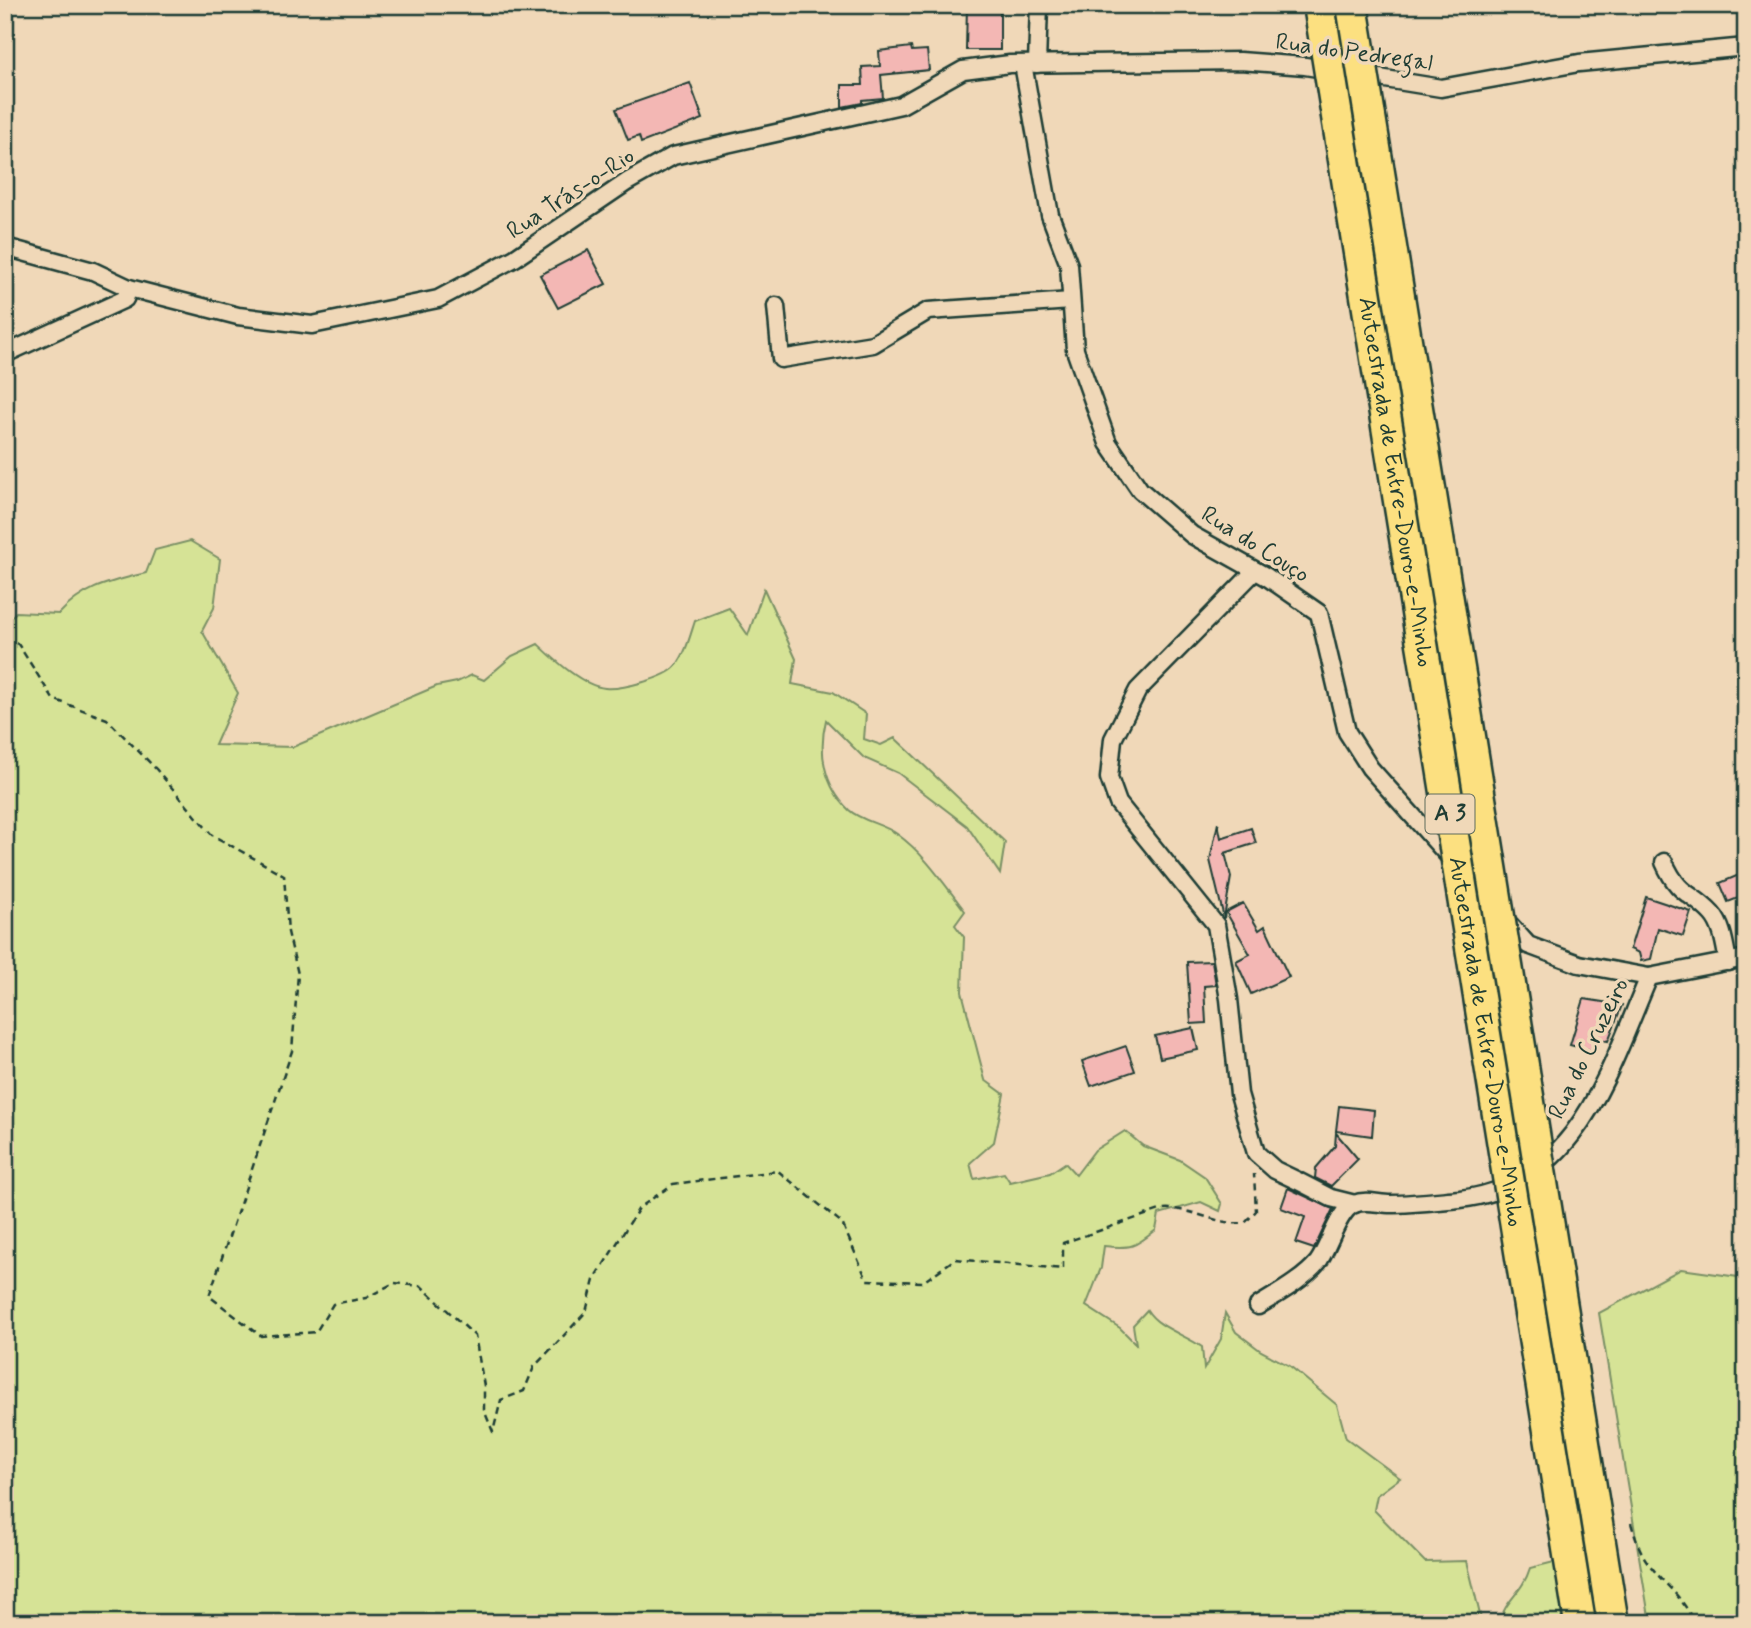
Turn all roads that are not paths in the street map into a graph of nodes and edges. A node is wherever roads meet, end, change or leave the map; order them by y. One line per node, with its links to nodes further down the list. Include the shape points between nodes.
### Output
1 (1039, 5): 5 (street, Rua do Couço)
2 (1319, 5): 18 (highway, Autoestrada de Entre-Douro-e-Minho / A 3, bridge)
3 (1352, 5): 19 (highway, Autoestrada de Entre-Douro-e-Minho / A 3, bridge)
4 (1746, 47): 5 (street, Rua do Pedregal, via 1579,63 1441,88 1305,66 1240,61)
5 (1030, 64): 7 (street, Rua Trás-o-Rio, via 963,71 901,105 673,156 515,258 438,299 312,325 238,316); 8 (street, Rua do Couço, via 1050,215 1069,265)
6 (5, 247): 7 (street, Rua Trás-o-Rio, via 93,271)
7 (129, 288): 10 (street, via 125,299)
8 (1072, 301): 9 (street, via 928,311 873,344 782,359); 11 (street, Rua do Couço, via 1075,350 1104,431 1140,491 1192,535)
9 (776, 306)
10 (5, 354)
11 (1255, 571): 15 (street, Rua do Couço, via 1319,613 1343,720 1354,745 1528,945 1579,964); 16 (street, Rua do Cruzeiro, via 1138,690 1113,739 1109,778 1118,803 1216,925 1239,1094 1255,1153 1275,1170 1331,1198)
12 (1664, 862): 14 (street, via 1681,891 1712,914)
13 (1746, 958): 14 (street)
14 (1728, 962): 15 (street)
15 (1649, 977): 16 (street, Rua do Cruzeiro, via 1576,1133 1531,1174 1489,1194)
16 (1355, 1204): 17 (street, via 1347,1208 1316,1264)
17 (1258, 1306)
18 (1580, 1623)
19 (1613, 1623)

